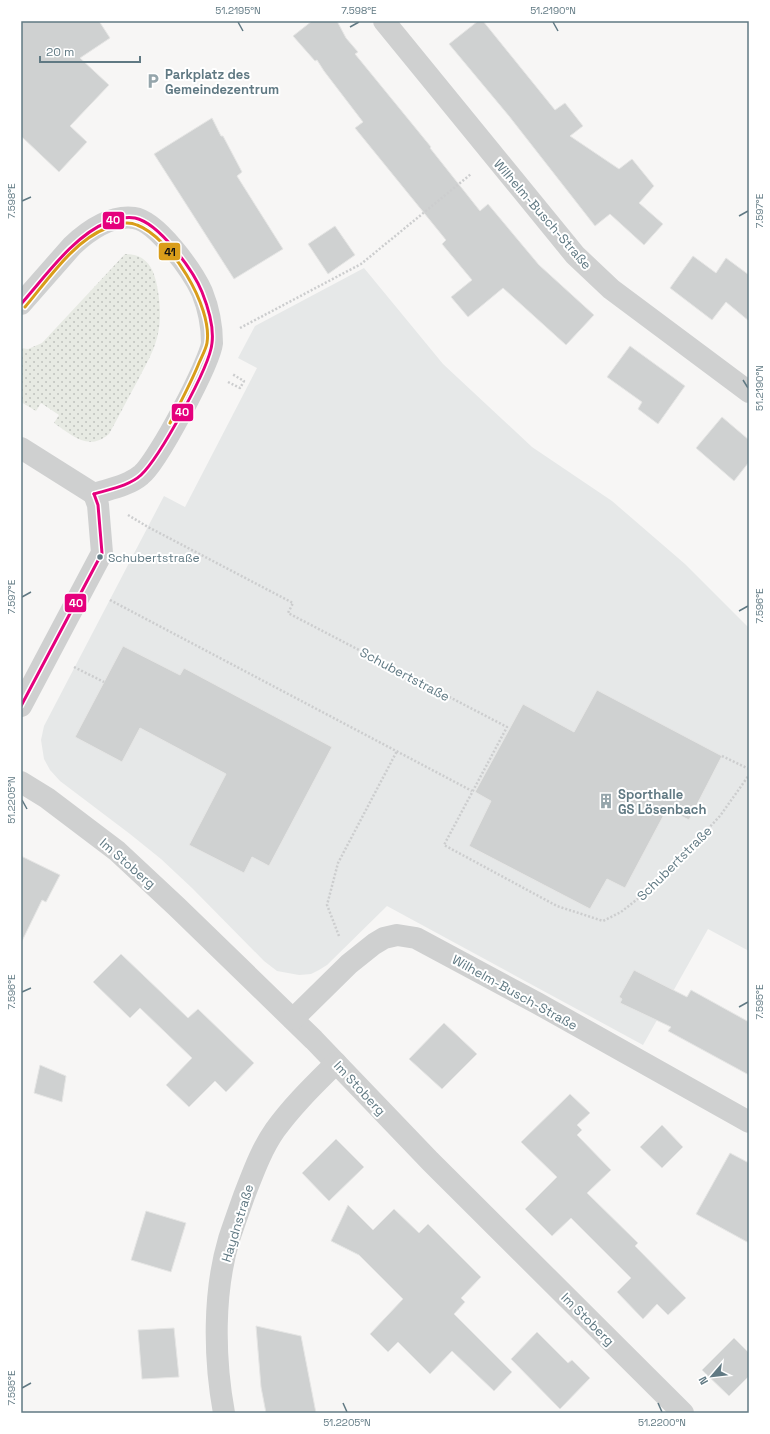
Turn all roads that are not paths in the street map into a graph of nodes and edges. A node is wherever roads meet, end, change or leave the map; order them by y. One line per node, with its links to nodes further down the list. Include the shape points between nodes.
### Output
1 (384, 21): 3 (street, Wilhelm-Busch-Straße, via 575,255 611,289)
2 (21, 304): 5 (street, via 79,239 103,224 133,218 160,234 196,281 202,293 209,317 212,344 196,383 174,425 157,455 141,476)
3 (749, 392)
4 (21, 448): 5 (street)
5 (94, 494): 6 (street, via 98,505 102,553)
6 (21, 706)
7 (21, 782): 8 (street, Im Stoberg, via 47,798 117,851)
8 (293, 1019): 9 (street, Im Stoberg); 10 (street, Wilhelm-Busch-Straße, via 349,964 374,944 397,935 416,938)
9 (336, 1063): 11 (street, Haydnstraße, via 293,1106 274,1131 257,1161 229,1239 221,1279 217,1326 220,1390); 12 (street, Im Stoberg, via 430,1161)
10 (749, 1122)
11 (224, 1413)
12 (682, 1413)

